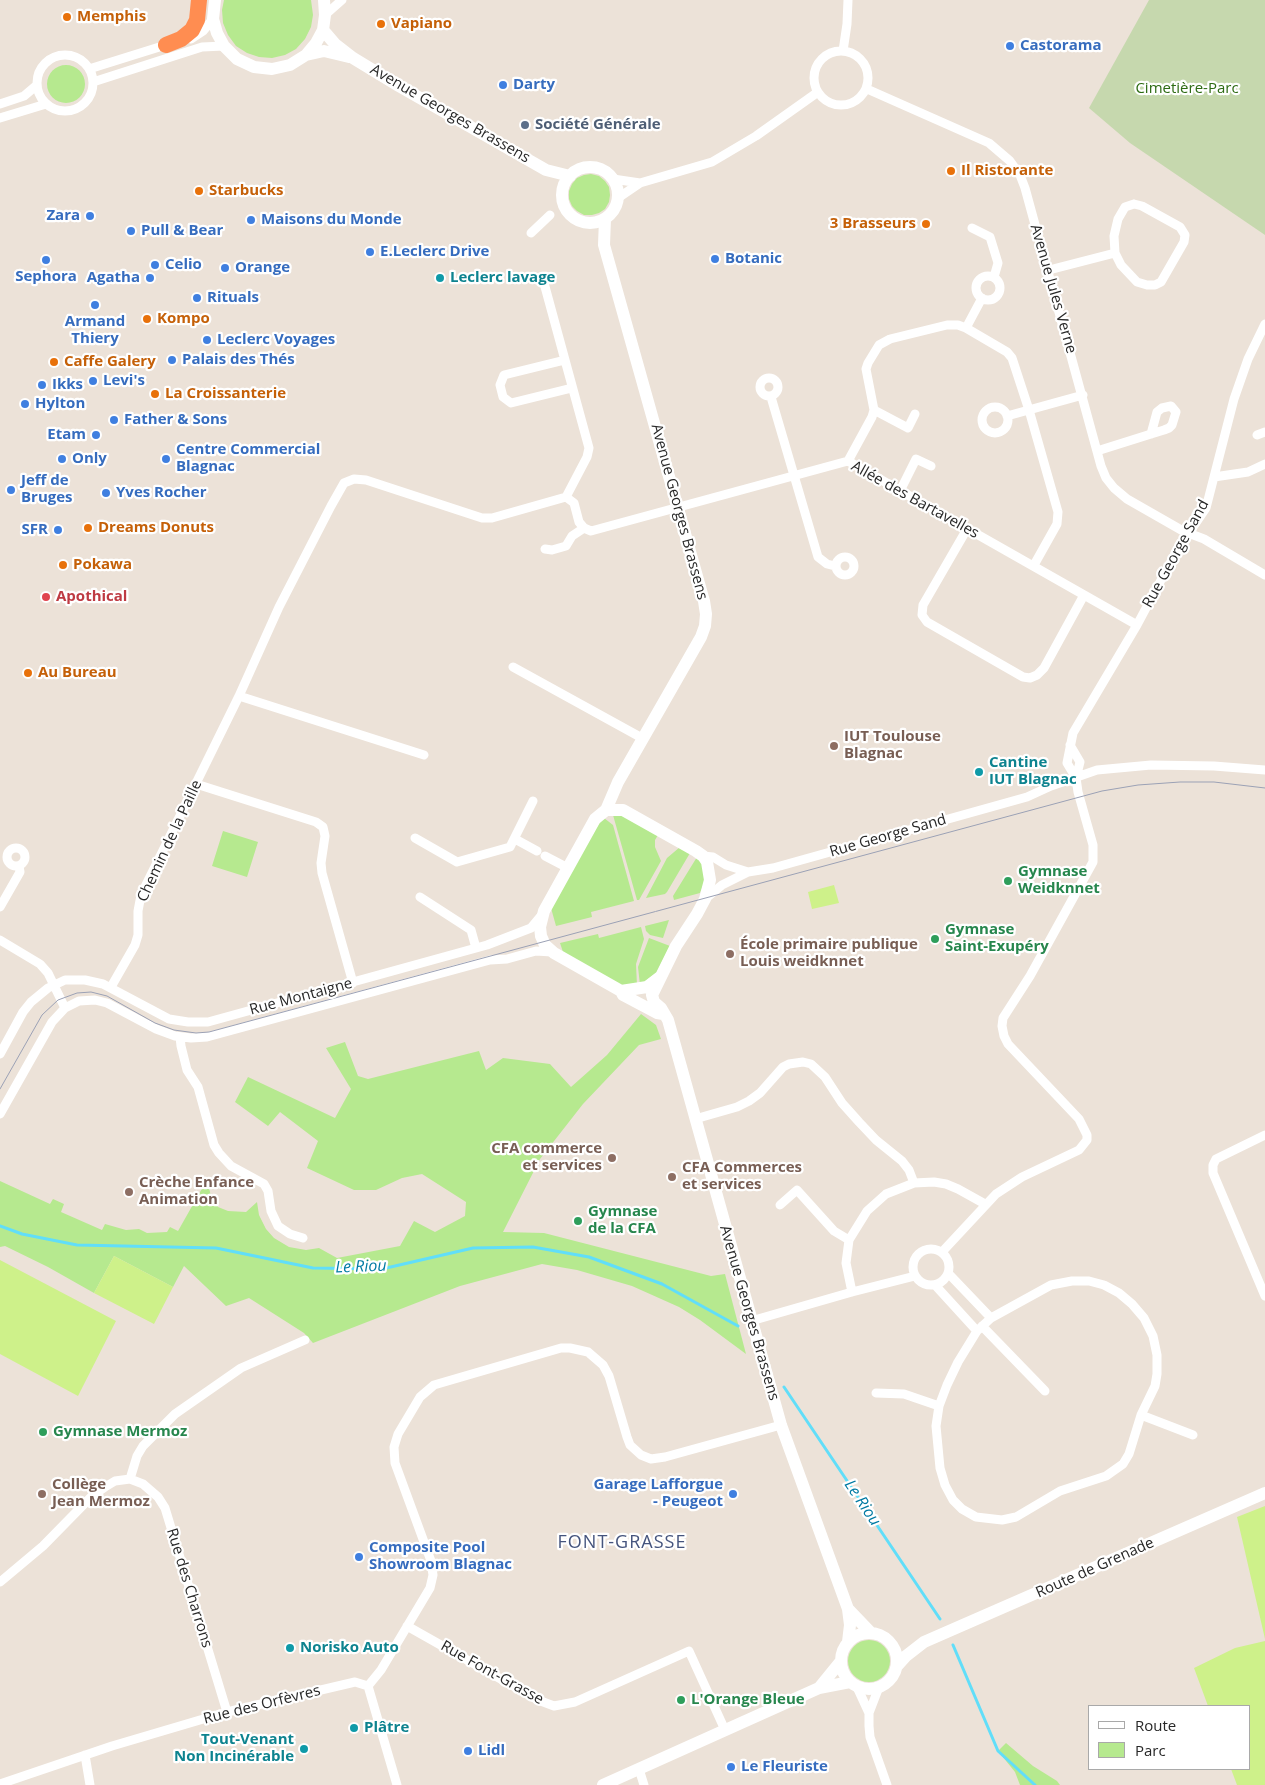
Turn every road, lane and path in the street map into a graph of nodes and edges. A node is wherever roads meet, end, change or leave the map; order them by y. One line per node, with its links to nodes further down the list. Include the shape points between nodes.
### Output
1 (199, 0): 9 (highway, via 197,20 192,30 182,39)
2 (215, 0): 7 (street)
3 (324, 0): 6 (street)
4 (342, 0): 6 (street)
5 (848, 0): 11 (street)
6 (325, 16): 8 (street)
7 (214, 19): 9 (street, via 193,38); 10 (street)
8 (323, 30): 12 (street); 13 (street, Avenue Georges Brassens)
9 (166, 45): 14 (street)
10 (224, 46): 12 (street, via 237,59 272,69 290,65); 15 (street, via 202,47)
11 (843, 51): 17 (street, via 857,56 866,67); 18 (street, via 827,55 820,62 814,81)
12 (306, 55): 13 (street, Avenue Georges Brassens, via 324,51)
13 (353, 58): 22 (street, Avenue Georges Brassens)
14 (89, 69): 15 (street); 16 (street, via 79,59 57,57 40,70)
15 (93, 82): 20 (street, via 88,99 74,110 56,110)
16 (37, 85): 19 (street, via 24,96); 20 (street)
17 (867, 89): 18 (street, via 857,100 842,105 827,101); 35 (street, Avenue Jules Verne, via 988,143 1001,152 1020,175)
18 (818, 92): 25 (street, via 756,136 712,162)
19 (0, 104)
20 (46, 104): 21 (street)
21 (0, 118)
22 (546, 170): 23 (street, Avenue Georges Brassens); 26 (street, Avenue Georges Brassens)
23 (570, 176): 24 (street, via 584,168 598,168); 26 (street)
24 (613, 179): 25 (street); 27 (street)
25 (640, 184): 27 (street)
26 (563, 189): 30 (street, via 563,201 568,212)
27 (618, 198): 29 (street, via 614,210)
28 (550, 215): 32 (street)
29 (605, 219): 30 (street); 33 (street, Avenue Georges Brassens)
30 (583, 222): 33 (street, Avenue Georges Brassens)
31 (972, 228): 36 (street, via 990,237 998,263)
32 (531, 233)
33 (604, 245): 58 (street, Avenue Georges Brassens)
34 (1115, 253): 34 (street, via 1120,265 1137,282 1155,285 1161,282 1185,235 1180,227 1134,204 1125,207 1118,218); 35 (street)
35 (1049, 270): 43 (street, Avenue Jules Verne)
36 (994, 278): 38 (street, via 999,284 999,292 990,299); 38 (street, via 983,277 978,282 976,289)
37 (544, 282): 41 (street)
38 (982, 298): 40 (street)
39 (1265, 324): 55 (street, Rue George Sand, via 1234,399)
40 (966, 328): 45 (street, via 947,325 890,339 879,345 866,369); 46 (street, via 1012,358)
41 (565, 360): 42 (street); 42 (street, via 504,375 500,385 503,397 511,403)
42 (572, 388): 57 (street, via 589,448)
43 (1083, 396): 46 (street); 50 (street, Avenue Jules Verne)
44 (771, 397): 54 (street)
45 (874, 410): 47 (street, via 908,428); 51 (street)
46 (1029, 410): 48 (street); 64 (street, via 1058,512 1058,524)
47 (915, 414)
48 (1007, 416)
49 (1151, 434): 50 (street)
50 (1097, 450): 61 (street, Avenue Jules Verne, via 1106,478 1114,488 1127,499)
51 (848, 461): 54 (street, Allée des Bartavelles); 56 (street, Allée des Bartavelles)
52 (1265, 464): 55 (street, via 1248,472)
53 (931, 466): 56 (street, via 916,459)
54 (794, 476): 58 (street, Allée des Bartavelles); 63 (street, via 818,557)
55 (1214, 477): 61 (street, Rue George Sand, via 1206,508)
56 (900, 490): 60 (street, Allée des Bartavelles)
57 (566, 497): 59 (street, via 574,503); 69 (street, Chemin de la Paille, via 482,518 366,480 354,479 344,483 279,607)
58 (676, 508): 59 (street, Allée des Bartavelles, via 602,529 591,531); 70 (street, Avenue Georges Brassens, via 704,601 705,626)
59 (584, 528): 62 (street, via 572,536 566,546)
60 (967, 529): 64 (street, Allée des Bartavelles); 66 (street, via 923,604 922,615 927,622 1023,677 1030,678 1044,668)
61 (1189, 534): 65 (street, Avenue Jules Verne, via 1204,539); 67 (street, Rue George Sand)
62 (544, 549)
63 (835, 566)
64 (1034, 566): 66 (street, Allée des Bartavelles)
65 (1265, 575)
66 (1084, 595): 67 (street, Allée des Bartavelles)
67 (1136, 625): 73 (street, Rue George Sand, via 1073,733 1068,766)
68 (513, 666): 70 (street)
69 (239, 696): 71 (street); 74 (street, Chemin de la Paille)
70 (642, 738): 75 (street, Avenue Georges Brassens)
71 (424, 755)
72 (1265, 770): 73 (street, via 1151,765 1097,770)
73 (1076, 778): 86 (street, Rue George Sand, via 1027,797 773,868); 107 (street, via 1093,845 1093,862 1003,1018 1002,1026 1008,1044 1079,1119 1087,1140 1079,1150 1008,1185)
74 (196, 784): 95 (street, via 323,827 322,874); 97 (street, Chemin de la Paille, via 142,895 135,945)
75 (614, 792): 77 (street, Avenue Georges Brassens); 78 (street)
76 (533, 801): 80 (street)
77 (606, 810): 78 (street); 85 (street, via 595,819)
78 (623, 810): 83 (street)
79 (415, 838): 80 (street, via 457,862 510,847)
80 (515, 839): 81 (street)
81 (537, 851)
82 (545, 856): 85 (street)
83 (703, 856): 86 (street); 88 (street, via 710,873)
84 (19, 866): 89 (street, via 20,872)
85 (568, 868): 90 (street)
86 (748, 872): 88 (street, Rue George Sand, via 722,884)
87 (420, 898): 92 (street, via 471,930)
88 (704, 899): 94 (street)
89 (0, 907)
90 (544, 912): 92 (street, Rue Montaigne, via 531,928); 93 (street, via 541,936 545,945)
91 (0, 940): 96 (street, via 40,964)
92 (476, 948): 95 (street, Rue Montaigne)
93 (554, 952): 98 (street); 101 (street, Rue Montaigne, via 536,951 490,960 215,1036)
94 (662, 976): 98 (street, via 647,987); 100 (street, Avenue Georges Brassens, via 652,995)
95 (353, 983): 97 (street, Rue Montaigne, via 216,1021 202,1022 169,1019)
96 (54, 984): 97 (street, Rue Montaigne, via 86,980); 99 (street); 102 (street, via 25,1009)
97 (110, 987)
98 (621, 991): 100 (street, via 623,995)
99 (65, 1008): 101 (street, Rue Montaigne, via 82,1000 104,1002); 103 (street, via 52,1022)
100 (660, 1012): 104 (street, Avenue Georges Brassens, via 668,1020)
101 (180, 1038): 109 (street, via 187,1070 198,1087 219,1154 231,1166 264,1184 278,1226)
102 (0, 1054)
103 (0, 1114)
104 (695, 1119): 106 (street, via 749,1101 789,1064 811,1064 859,1122 902,1161); 118 (street, Avenue Georges Brassens)
105 (1265, 1134): 116 (street, via 1221,1156 1213,1165 1216,1182)
106 (914, 1183): 107 (street, via 946,1184); 110 (street, via 886,1194 874,1203)
107 (985, 1204): 111 (street)
108 (780, 1205): 110 (street, via 797,1190 834,1231)
109 (303, 1238)
110 (849, 1240): 115 (street, via 846,1264)
111 (942, 1252): 112 (street, via 947,1258); 113 (street, via 929,1248 916,1255 912,1269)
112 (948, 1273): 114 (street); 117 (street)
113 (915, 1276): 114 (street, via 920,1282); 115 (street)
114 (935, 1285): 119 (street)
115 (852, 1292): 118 (street)
116 (1265, 1296)
117 (992, 1318): 119 (street); 124 (street, via 1051,1285 1089,1282 1119,1293 1144,1318 1157,1355 1155,1386)
118 (751, 1322): 125 (street, Avenue Georges Brassens)
119 (979, 1329): 121 (street); 123 (street, via 958,1362)
120 (305, 1340): 127 (street, via 241,1368 175,1414 143,1446)
121 (1044, 1391)
122 (876, 1393): 123 (street, via 904,1394)
123 (940, 1406): 124 (street, via 936,1426 938,1449 945,1485 953,1500 976,1517 1002,1520 1016,1517 1060,1490 1094,1481 1116,1470 1129,1454)
124 (1141, 1415): 126 (street)
125 (781, 1425): 130 (street, Avenue Georges Brassens); 131 (street, via 651,1459 630,1445 610,1376 603,1365 588,1352 570,1348 434,1385 420,1397 394,1446 395,1463 431,1561 433,1575 430,1588)
126 (1193, 1435)
127 (130, 1479): 129 (street, via 116,1481 92,1496 43,1546); 142 (street, Rue des Charrons, via 151,1488 165,1508)
128 (1265, 1493): 135 (street, Route de Grenade)
129 (0, 1582)
130 (848, 1609): 132 (street, Avenue Georges Brassens); 133 (street, Avenue Georges Brassens)
131 (407, 1626): 139 (street); 144 (street, Rue Font-Grasse, via 554,1706 574,1702 689,1652)
132 (871, 1633): 133 (street, via 859,1634); 134 (street, via 880,1634)
133 (848, 1642): 136 (street)
134 (890, 1642): 135 (street); 137 (street)
135 (924, 1642): 137 (street)
136 (841, 1661): 138 (street, via 843,1672); 141 (street)
137 (897, 1666): 140 (street, via 890,1681)
138 (854, 1684): 140 (street, via 868,1690); 141 (street); 143 (street)
139 (368, 1686): 142 (street, Rue des Orfèvres, via 355,1682); 149 (street)
140 (880, 1687): 143 (street)
141 (819, 1688): 144 (street)
142 (227, 1712): 145 (street, Rue des Orfèvres)
143 (869, 1713): 152 (street, via 870,1737)
144 (725, 1730): 146 (street)
145 (85, 1755): 147 (street, Rue des Orfèvres); 148 (street)
146 (639, 1769): 150 (street); 151 (street)
147 (0, 1784)
148 (90, 1785)
149 (397, 1785)
150 (603, 1785)
151 (644, 1785)
152 (888, 1785)

